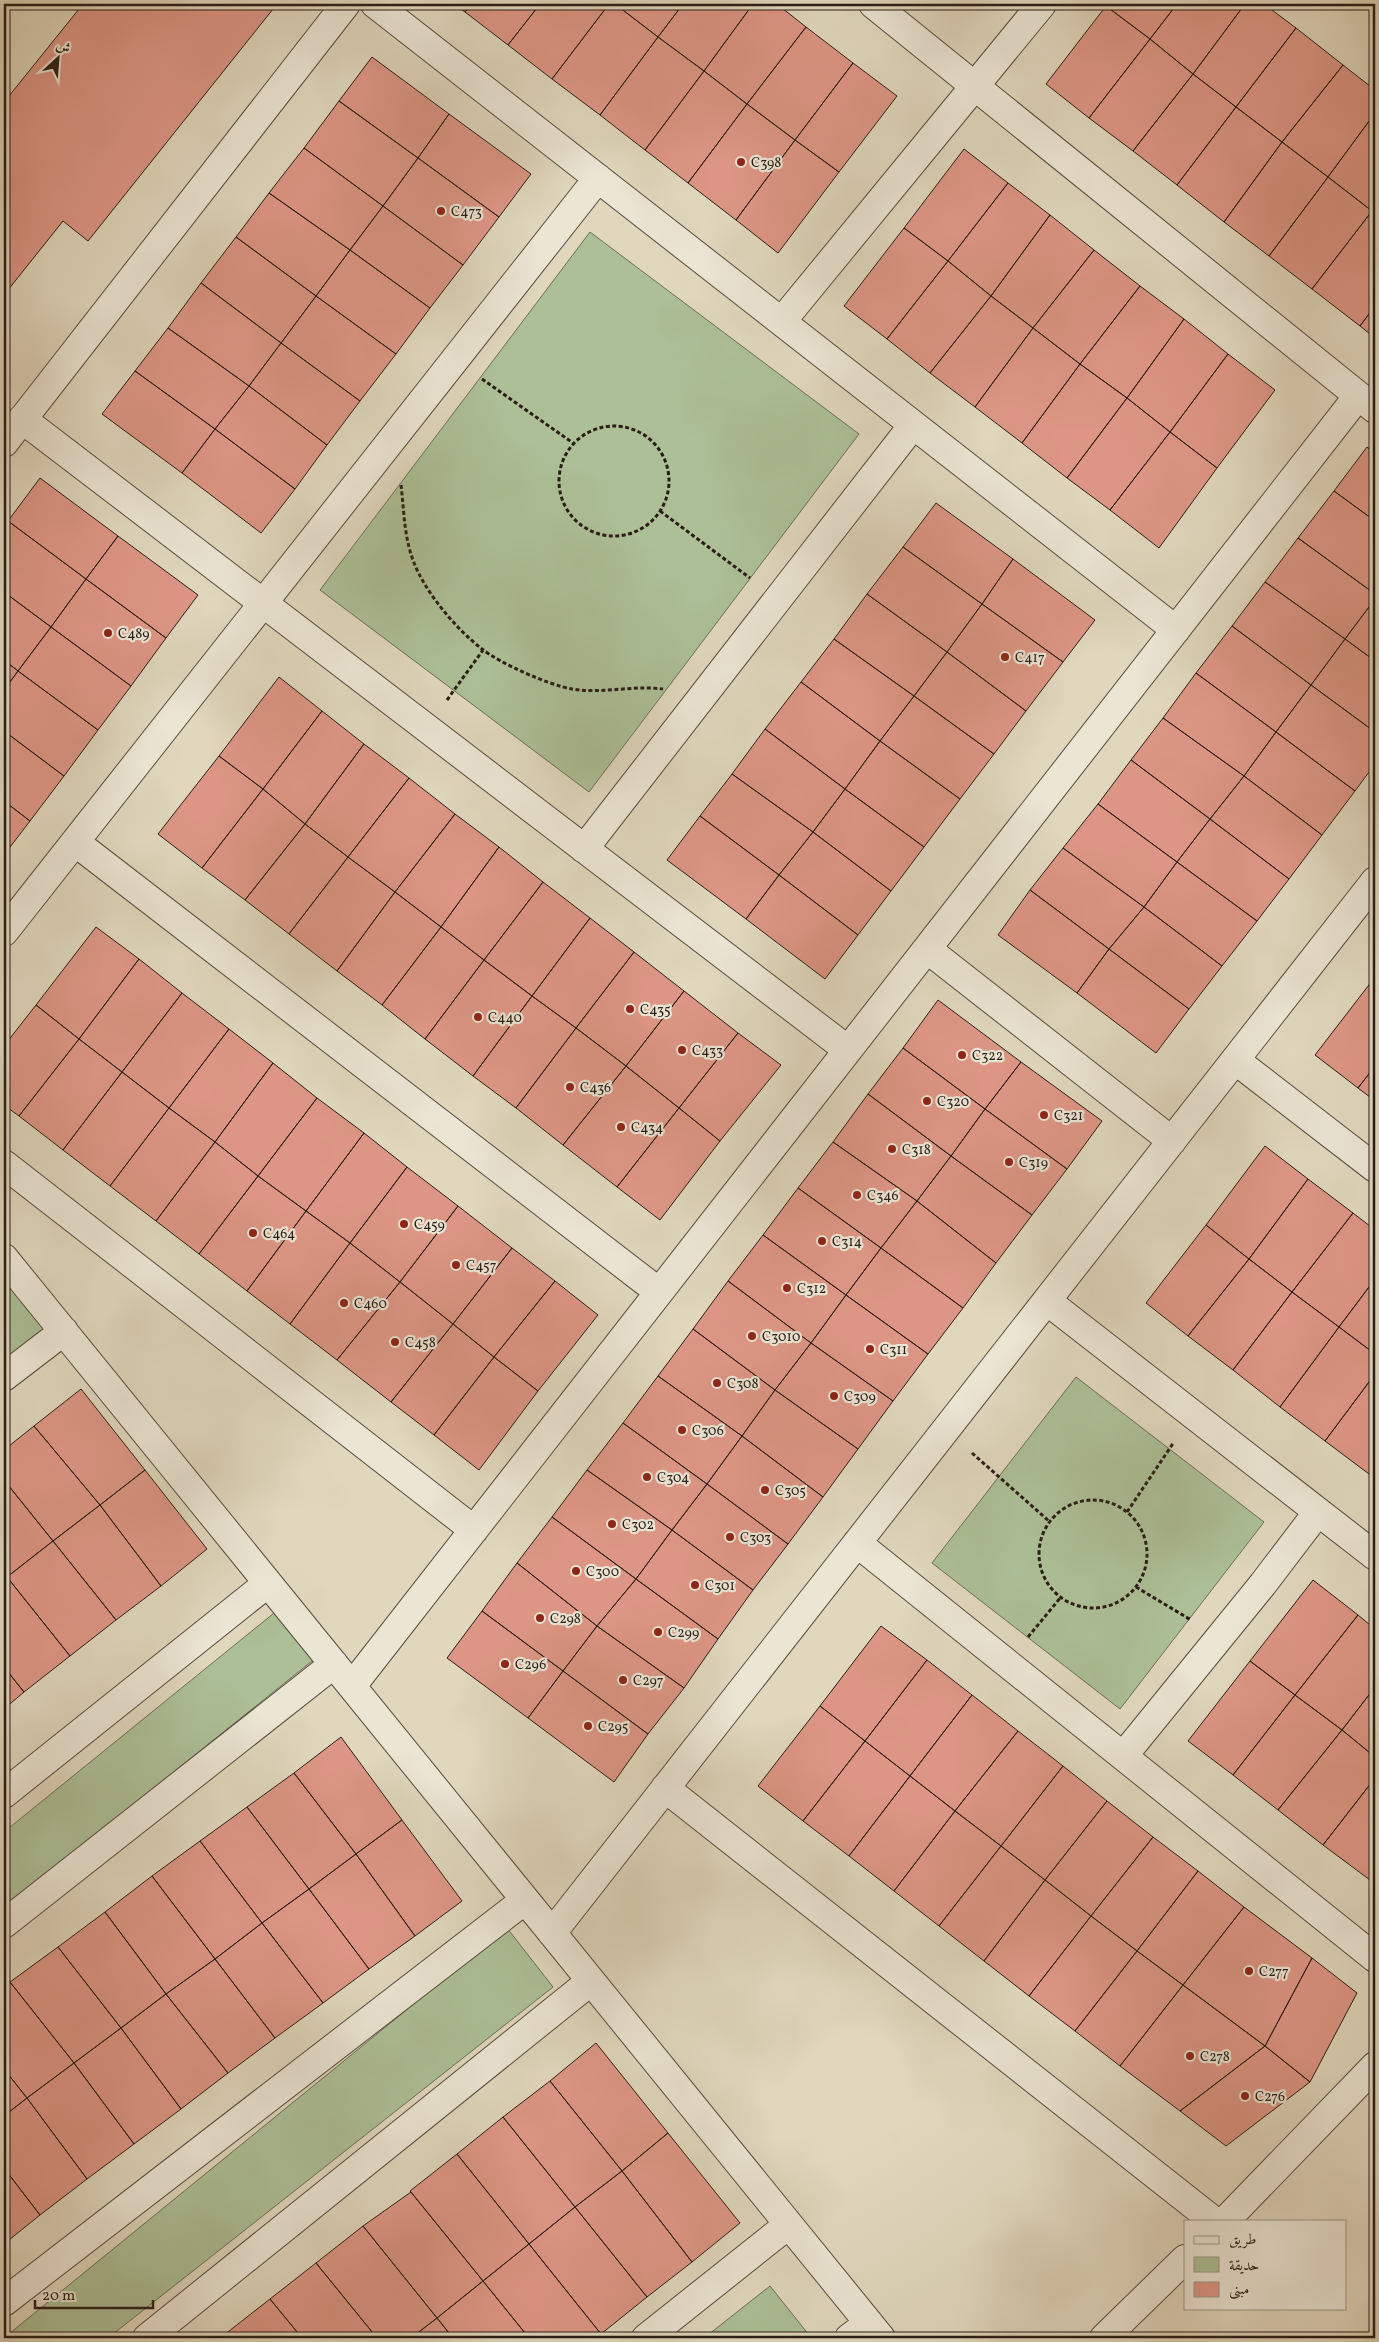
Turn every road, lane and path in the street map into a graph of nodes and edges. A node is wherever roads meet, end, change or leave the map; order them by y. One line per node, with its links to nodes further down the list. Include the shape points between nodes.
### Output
1 (346, 4): 10 (street)
2 (375, 4): 6 (street)
3 (873, 4): 5 (street)
4 (1042, 4): 5 (street)
5 (975, 86): 7 (street); 9 (street)
6 (598, 178): 7 (street); 8 (street)
7 (782, 321): 11 (street)
8 (455, 360): 12 (street); 14 (path)
9 (1367, 402): 18 (street)
10 (22, 419): 13 (street); 17 (street)
11 (913, 424): 16 (street); 18 (street)
12 (396, 434): 17 (street); 19 (path, via 407,539 413,560 422,579 454,623)
13 (4, 443)
14 (573, 443): 15 (path, via 588,432 606,427 625,427 643,434 665,460 669,478 668,495); 15 (path, via 563,458 558,477 560,495 568,513 581,526 598,534 634,533 649,524)
15 (660, 511): 16 (path)
16 (778, 599): 20 (street)
17 (263, 603): 21 (street); 22 (street)
18 (1176, 630): 26 (street)
19 (483, 650): 20 (path, via 555,686 595,691 645,686); 21 (path)
20 (703, 695): 23 (street)
21 (426, 728): 23 (street)
22 (75, 842): 25 (street); 33 (street)
23 (584, 849): 27 (street)
24 (1375, 881): 28 (street)
25 (4, 932)
26 (927, 949): 27 (street); 29 (street)
27 (848, 1050): 33 (street)
28 (1235, 1060): 29 (street); 31 (street)
29 (1172, 1141): 34 (street)
30 (4, 1164): 42 (street)
31 (1375, 1168)
32 (4, 1258): 35 (street)
33 (659, 1292): 42 (street)
34 (1047, 1301): 37 (street); 38 (street)
35 (64, 1331): 36 (street); 45 (street)
36 (4, 1377)
37 (1192, 1414): 39 (path); 40 (street)
38 (946, 1429): 41 (path); 43 (street)
39 (1127, 1512): 41 (path, via 1108,1502 1089,1500 1071,1504); 46 (path, via 1144,1537 1147,1554 1144,1571)
40 (1317, 1513): 44 (street); 48 (street)
41 (1050, 1522): 47 (path, via 1039,1546 1040,1564 1046,1581)
42 (474, 1530): 51 (street)
43 (857, 1543): 49 (street); 53 (street)
44 (1375, 1556)
45 (268, 1583): 50 (street); 54 (street)
46 (1136, 1587): 47 (path, via 1124,1599 1108,1606 1090,1608); 48 (path)
47 (1060, 1597): 49 (path)
48 (1220, 1638): 52 (street)
49 (1008, 1662): 52 (street)
50 (334, 1664): 51 (street); 56 (street)
51 (352, 1686): 55 (street)
52 (1124, 1755): 58 (street)
53 (665, 1788): 57 (street); 61 (street)
54 (4, 1794)
55 (525, 1900): 57 (street); 65 (street)
56 (4, 1924)
57 (552, 1933): 59 (street)
58 (1375, 1958)
59 (591, 1981): 63 (street); 67 (street)
60 (1375, 2066): 62 (street)
61 (1213, 2220)
62 (1226, 2220)
63 (788, 2224): 66 (street); 68 (street)
64 (1184, 2261): 69 (street)
65 (4, 2302)
66 (866, 2333)
67 (147, 2338)
68 (646, 2338)
69 (1104, 2338)

